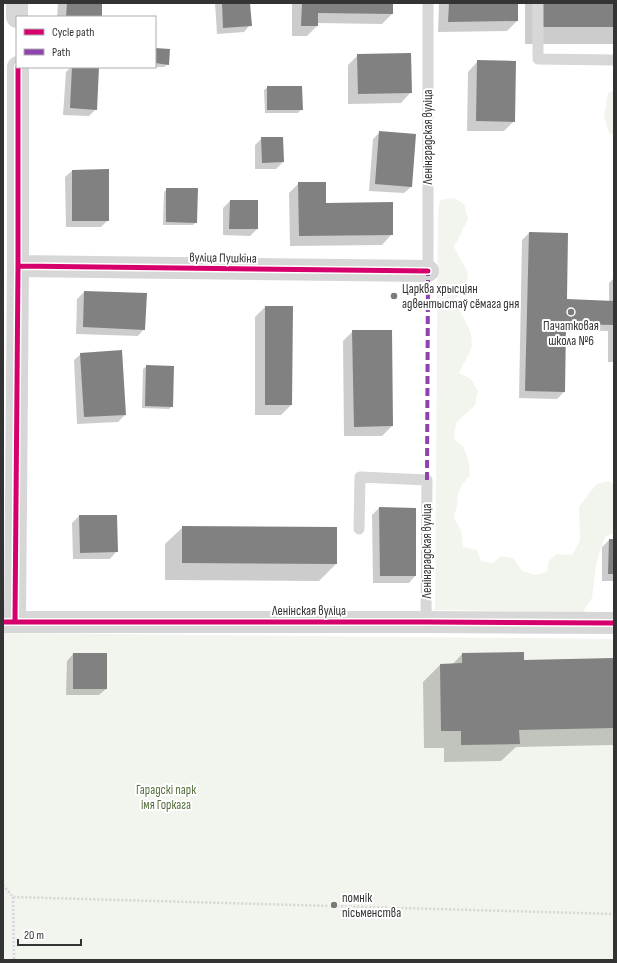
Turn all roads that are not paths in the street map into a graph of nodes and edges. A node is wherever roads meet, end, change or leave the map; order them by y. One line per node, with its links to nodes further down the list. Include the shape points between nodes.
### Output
1 (17, 3): 4 (street)
2 (428, 3): 8 (lane, Ленінградская вуліца)
3 (538, 3): 5 (lane, via 538,59)
4 (17, 16)
5 (614, 60)
6 (18, 68): 7 (street)
7 (18, 266): 8 (street, вуліца Пушкіна); 10 (street)
8 (428, 272)
9 (359, 529): 11 (lane, Ленінградская вуліца, via 360,477 427,480)
10 (9, 622): 11 (street, Ленінская вуліца)
11 (426, 622): 12 (street, Ленінская вуліца)
12 (614, 624)

